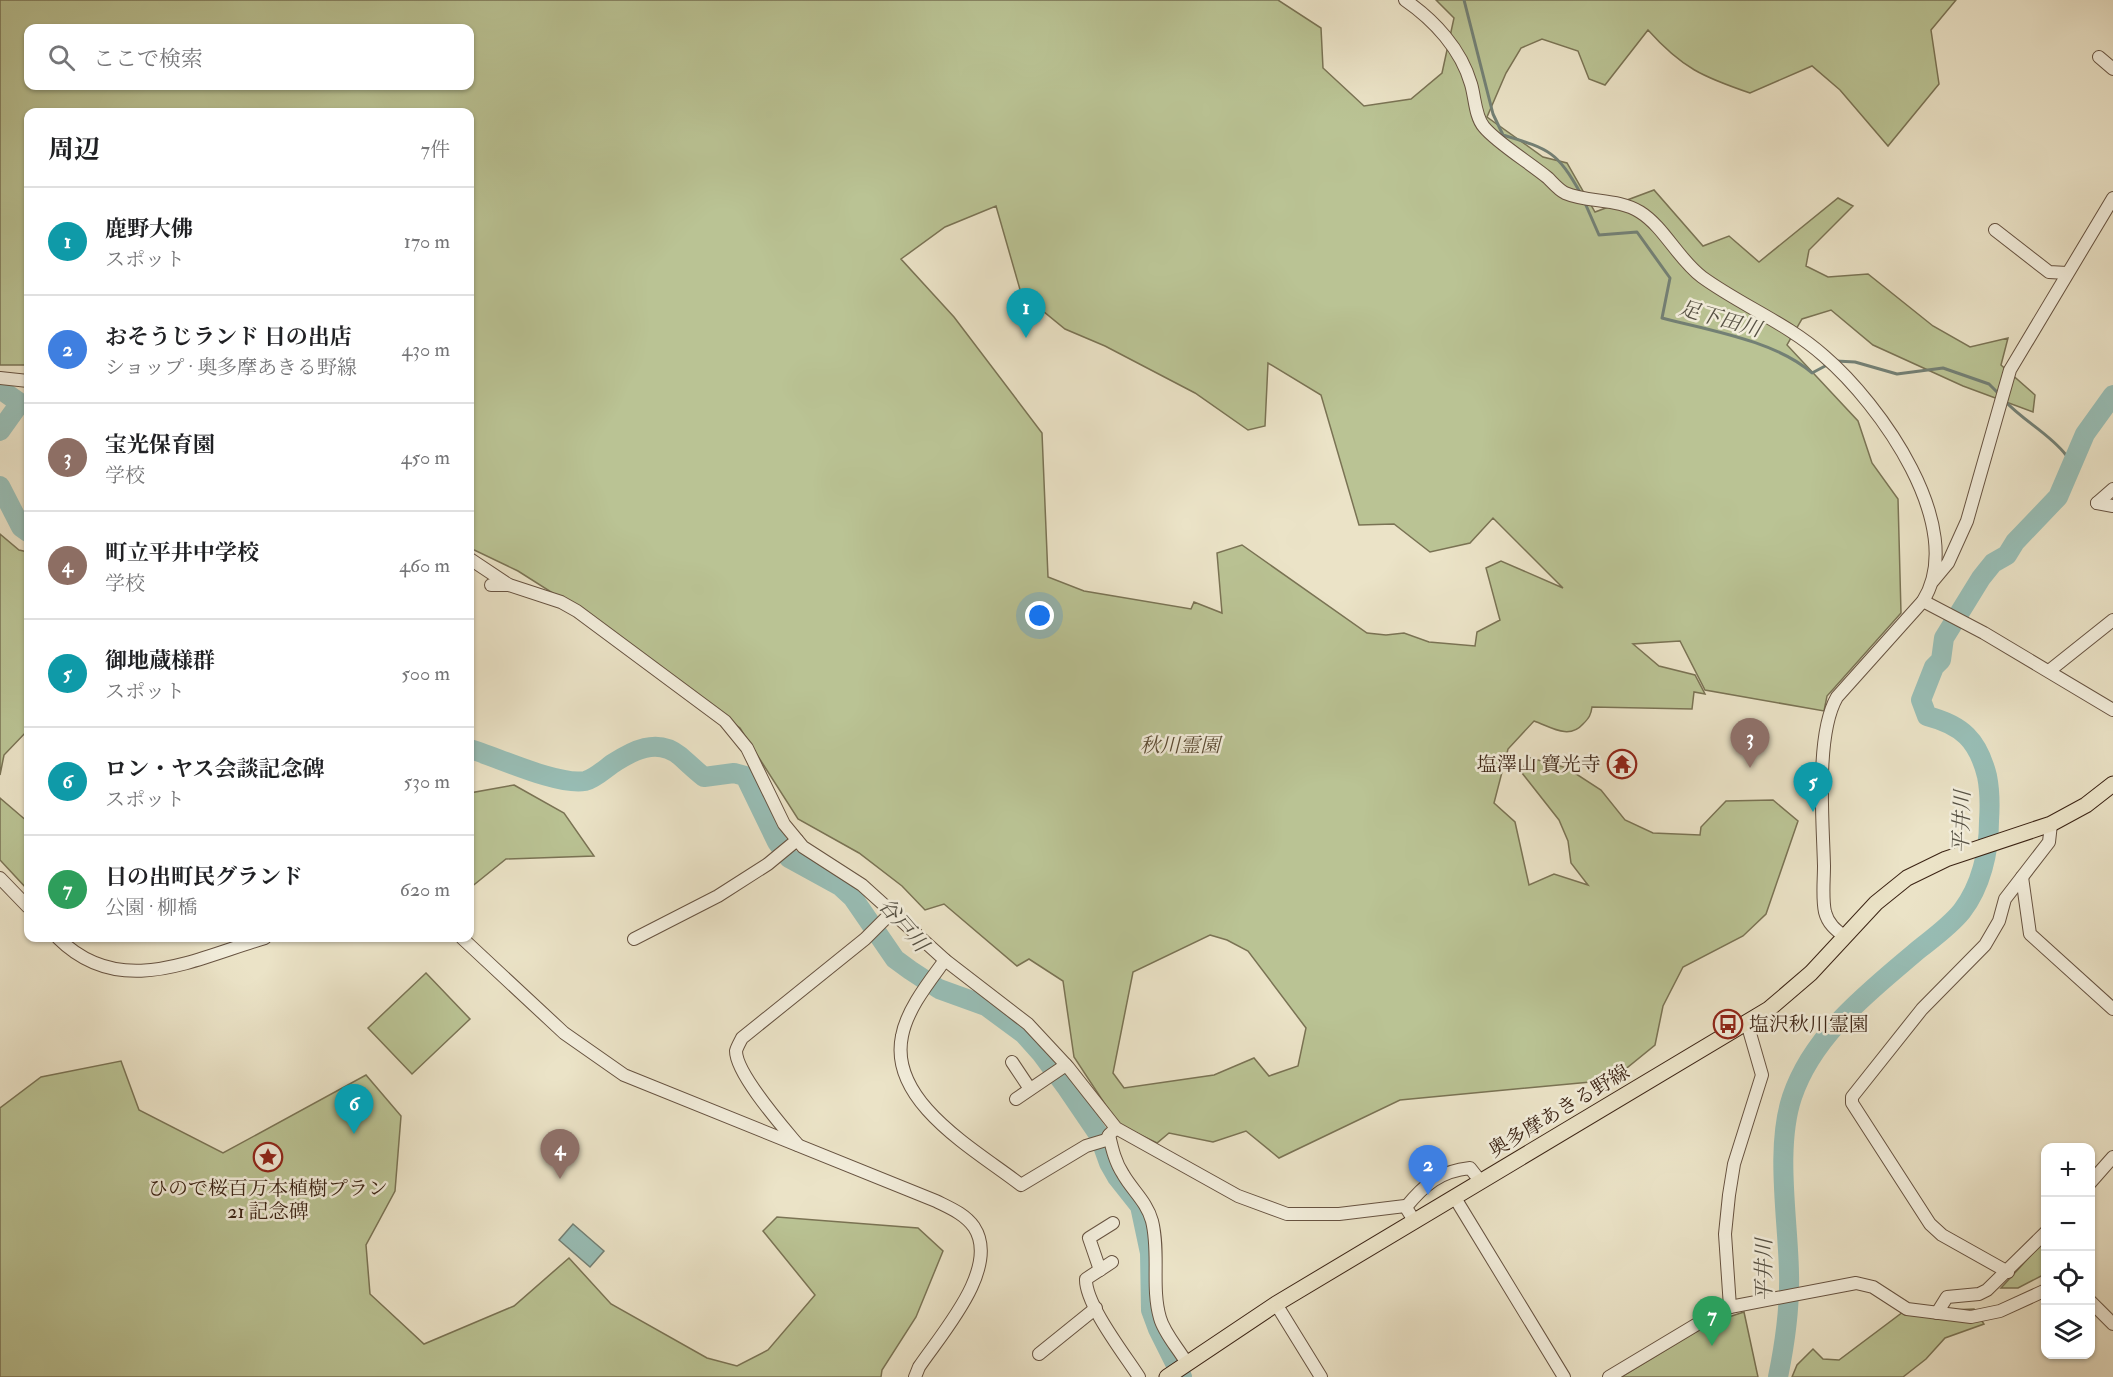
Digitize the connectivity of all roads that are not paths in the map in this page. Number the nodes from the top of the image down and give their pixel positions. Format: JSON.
{"nodes":[{"id":1,"x":1405,"y":0,"type":"edge"},
{"id":2,"x":2099,"y":57,"type":"dead end"},
{"id":3,"x":2113,"y":69,"type":"edge"},
{"id":4,"x":2113,"y":198,"type":"edge"},
{"id":5,"x":1995,"y":230,"type":"dead end"},
{"id":6,"x":2067,"y":273,"type":"junction"},
{"id":7,"x":0,"y":378,"type":"edge"},
{"id":8,"x":24,"y":381,"type":"edge"},
{"id":9,"x":2113,"y":489,"type":"edge"},
{"id":10,"x":2113,"y":506,"type":"edge"},
{"id":11,"x":474,"y":562,"type":"edge"},
{"id":12,"x":1932,"y":582,"type":"junction"},
{"id":13,"x":491,"y":585,"type":"dead end"},
{"id":14,"x":509,"y":585,"type":"junction"},
{"id":15,"x":1923,"y":601,"type":"junction"},
{"id":16,"x":2113,"y":620,"type":"edge"},
{"id":17,"x":2049,"y":671,"type":"junction"},
{"id":18,"x":2113,"y":710,"type":"edge"},
{"id":19,"x":2113,"y":784,"type":"edge"},
{"id":20,"x":2051,"y":824,"type":"junction"},
{"id":21,"x":797,"y":840,"type":"junction"},
{"id":22,"x":2022,"y":877,"type":"junction"},
{"id":23,"x":0,"y":878,"type":"edge"},
{"id":24,"x":24,"y":903,"type":"edge"},
{"id":25,"x":892,"y":912,"type":"junction"},
{"id":26,"x":1845,"y":937,"type":"junction"},
{"id":27,"x":634,"y":939,"type":"dead end"},
{"id":28,"x":63,"y":942,"type":"edge"},
{"id":29,"x":251,"y":942,"type":"edge"},
{"id":30,"x":466,"y":942,"type":"edge"},
{"id":31,"x":945,"y":960,"type":"junction"},
{"id":32,"x":2113,"y":1009,"type":"edge"},
{"id":33,"x":1747,"y":1023,"type":"junction"},
{"id":34,"x":1012,"y":1062,"type":"dead end"},
{"id":35,"x":1063,"y":1068,"type":"junction"},
{"id":36,"x":1030,"y":1089,"type":"junction"},
{"id":37,"x":1016,"y":1099,"type":"dead end"},
{"id":38,"x":1113,"y":1131,"type":"junction"},
{"id":39,"x":799,"y":1146,"type":"junction"},
{"id":40,"x":2113,"y":1157,"type":"edge"},
{"id":41,"x":2095,"y":1178,"type":"edge"},
{"id":42,"x":1481,"y":1182,"type":"junction"},
{"id":43,"x":1455,"y":1198,"type":"junction"},
{"id":44,"x":1406,"y":1207,"type":"junction"},
{"id":45,"x":1415,"y":1222,"type":"junction"},
{"id":46,"x":1113,"y":1223,"type":"dead end"},
{"id":47,"x":2041,"y":1237,"type":"edge"},
{"id":48,"x":1112,"y":1262,"type":"dead end"},
{"id":49,"x":1100,"y":1270,"type":"junction"},
{"id":50,"x":2008,"y":1272,"type":"junction"},
{"id":51,"x":2041,"y":1292,"type":"edge"},
{"id":52,"x":1276,"y":1304,"type":"junction"},
{"id":53,"x":2095,"y":1305,"type":"edge"},
{"id":54,"x":1736,"y":1306,"type":"junction"},
{"id":55,"x":1096,"y":1308,"type":"junction"},
{"id":56,"x":1938,"y":1313,"type":"junction"},
{"id":57,"x":2113,"y":1324,"type":"edge"},
{"id":58,"x":1039,"y":1354,"type":"dead end"},
{"id":59,"x":1186,"y":1362,"type":"junction"},
{"id":60,"x":915,"y":1377,"type":"edge"},
{"id":61,"x":1139,"y":1377,"type":"edge"},
{"id":62,"x":1167,"y":1377,"type":"edge"},
{"id":63,"x":1321,"y":1377,"type":"edge"},
{"id":64,"x":1564,"y":1377,"type":"edge"},
{"id":65,"x":1609,"y":1377,"type":"edge"}],
"edges":[{"from":1,"to":12,"type":"street"},
{"from":2,"to":3,"type":"street"},
{"from":4,"to":6,"type":"street"},
{"from":5,"to":6,"type":"street"},
{"from":6,"to":12,"type":"street"},
{"from":7,"to":8,"type":"street"},
{"from":9,"to":10,"type":"street"},
{"from":11,"to":14,"type":"street"},
{"from":12,"to":15,"type":"street"},
{"from":13,"to":14,"type":"street"},
{"from":14,"to":21,"type":"street"},
{"from":15,"to":17,"type":"street"},
{"from":15,"to":26,"type":"street"},
{"from":16,"to":17,"type":"street"},
{"from":17,"to":18,"type":"street"},
{"from":19,"to":20,"type":"main road"},
{"from":20,"to":22,"type":"street"},
{"from":20,"to":26,"type":"main road","name":"奥多摩あきる野線"},
{"from":21,"to":25,"type":"street"},
{"from":21,"to":27,"type":"street"},
{"from":22,"to":32,"type":"street"},
{"from":22,"to":50,"type":"street"},
{"from":23,"to":24,"type":"street"},
{"from":25,"to":31,"type":"street"},
{"from":25,"to":39,"type":"street"},
{"from":26,"to":33,"type":"main road","name":"奥多摩あきる野線"},
{"from":28,"to":29,"type":"street"},
{"from":30,"to":39,"type":"street"},
{"from":31,"to":35,"type":"street"},
{"from":31,"to":38,"type":"street"},
{"from":33,"to":42,"type":"main road","name":"奥多摩あきる野線"},
{"from":33,"to":54,"type":"street"},
{"from":34,"to":36,"type":"street"},
{"from":35,"to":36,"type":"street"},
{"from":35,"to":38,"type":"street"},
{"from":36,"to":37,"type":"street"},
{"from":38,"to":44,"type":"street"},
{"from":38,"to":59,"type":"street"},
{"from":39,"to":60,"type":"street"},
{"from":40,"to":41,"type":"street"},
{"from":42,"to":43,"type":"main road","name":"奥多摩あきる野線"},
{"from":42,"to":44,"type":"street"},
{"from":43,"to":45,"type":"main road","name":"奥多摩あきる野線"},
{"from":43,"to":64,"type":"street"},
{"from":44,"to":45,"type":"street"},
{"from":45,"to":52,"type":"main road","name":"奥多摩あきる野線"},
{"from":46,"to":49,"type":"street"},
{"from":47,"to":50,"type":"street"},
{"from":48,"to":49,"type":"street"},
{"from":49,"to":55,"type":"street"},
{"from":50,"to":56,"type":"street"},
{"from":51,"to":56,"type":"street"},
{"from":52,"to":59,"type":"main road","name":"奥多摩あきる野線"},
{"from":52,"to":63,"type":"street"},
{"from":53,"to":57,"type":"street"},
{"from":54,"to":56,"type":"street"},
{"from":54,"to":65,"type":"street"},
{"from":55,"to":58,"type":"street"},
{"from":55,"to":61,"type":"street"},
{"from":59,"to":62,"type":"main road","name":"奥多摩あきる野線"}]}
